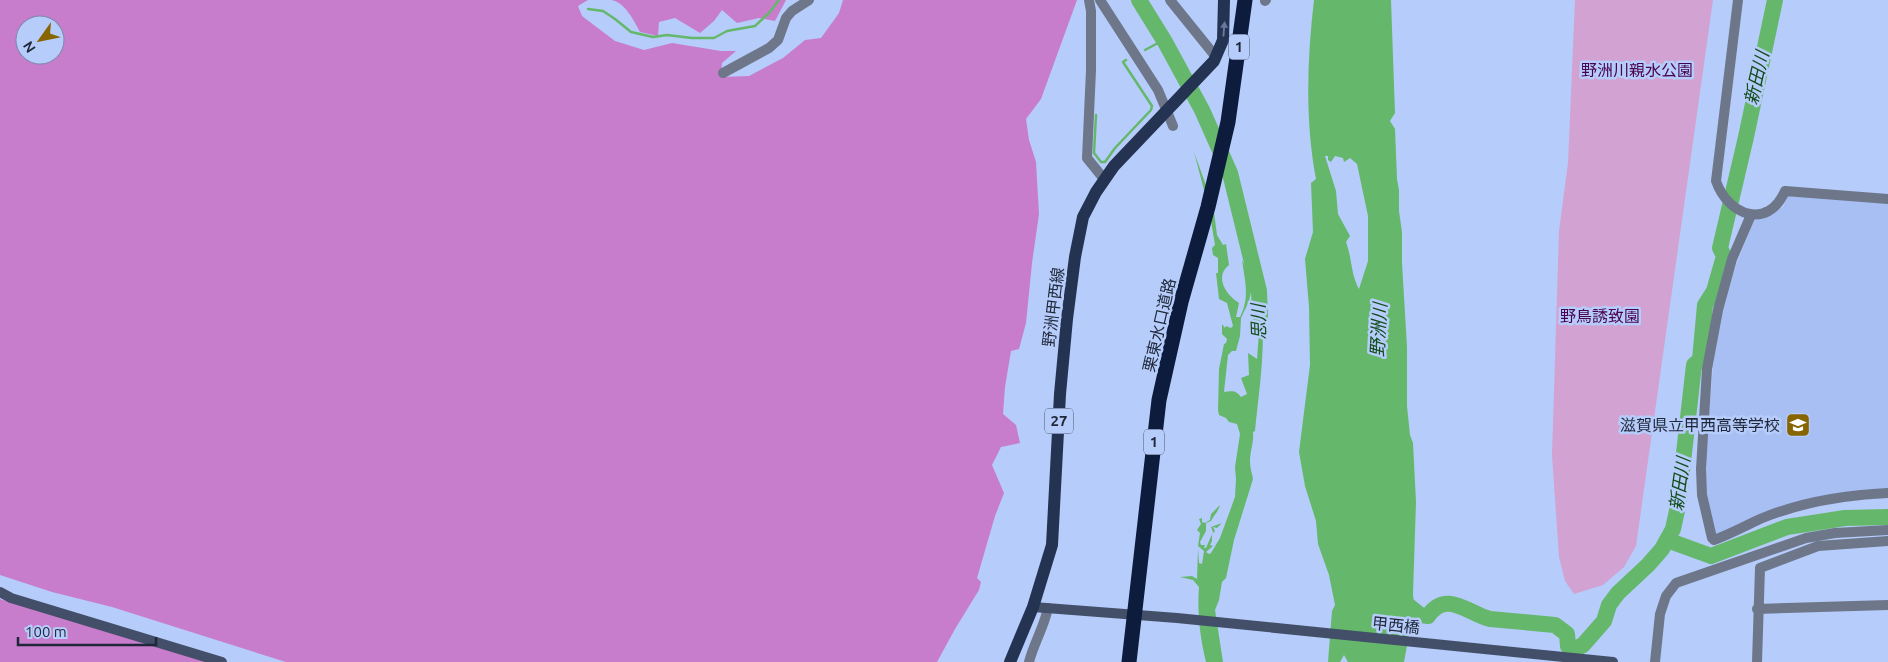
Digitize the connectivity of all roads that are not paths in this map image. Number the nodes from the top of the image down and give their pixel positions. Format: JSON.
{"nodes":[{"id":1,"x":810,"y":0,"type":"edge"},
{"id":2,"x":1089,"y":0,"type":"edge"},
{"id":3,"x":1100,"y":0,"type":"edge"},
{"id":4,"x":1170,"y":0,"type":"edge"},
{"id":5,"x":1224,"y":0,"type":"edge"},
{"id":6,"x":1245,"y":0,"type":"edge"},
{"id":7,"x":1738,"y":0,"type":"edge"},
{"id":8,"x":1215,"y":59,"type":"junction"},
{"id":9,"x":723,"y":73,"type":"dead end"},
{"id":10,"x":1168,"y":110,"type":"junction"},
{"id":11,"x":1173,"y":126,"type":"dead end"},
{"id":12,"x":1104,"y":179,"type":"junction"},
{"id":13,"x":1888,"y":199,"type":"edge"},
{"id":14,"x":1751,"y":216,"type":"junction"},
{"id":15,"x":1888,"y":493,"type":"edge"},
{"id":16,"x":1888,"y":530,"type":"edge"},
{"id":17,"x":1888,"y":541,"type":"edge"},
{"id":18,"x":0,"y":592,"type":"edge"},
{"id":19,"x":1888,"y":605,"type":"edge"},
{"id":20,"x":1033,"y":607,"type":"junction"},
{"id":21,"x":1048,"y":608,"type":"junction"},
{"id":22,"x":1757,"y":609,"type":"junction"},
{"id":23,"x":1135,"y":615,"type":"junction"},
{"id":24,"x":1017,"y":643,"type":"junction"},
{"id":25,"x":1031,"y":657,"type":"edge"},
{"id":26,"x":222,"y":662,"type":"edge"},
{"id":27,"x":1010,"y":662,"type":"edge"},
{"id":28,"x":1129,"y":662,"type":"edge"},
{"id":29,"x":1613,"y":662,"type":"edge"},
{"id":30,"x":1655,"y":662,"type":"edge"},
{"id":31,"x":1756,"y":662,"type":"edge"}],
"edges":[{"from":1,"to":9,"type":"street"},
{"from":2,"to":12,"type":"street"},
{"from":3,"to":10,"type":"street"},
{"from":4,"to":8,"type":"street"},
{"from":8,"to":5,"type":"main road","name":"野洲甲西線","number":"27","one_way":true},
{"from":6,"to":23,"type":"highway","name":"栗東水口道路","number":"1"},
{"from":7,"to":14,"type":"street"},
{"from":8,"to":10,"type":"main road","name":"野洲甲西線","number":"27"},
{"from":10,"to":11,"type":"street"},
{"from":10,"to":12,"type":"main road","name":"野洲甲西線","number":"27"},
{"from":12,"to":20,"type":"main road","name":"野洲甲西線","number":"27"},
{"from":13,"to":14,"type":"street"},
{"from":14,"to":15,"type":"street"},
{"from":16,"to":30,"type":"street"},
{"from":17,"to":22,"type":"street"},
{"from":18,"to":26,"type":"street"},
{"from":19,"to":22,"type":"street"},
{"from":20,"to":21,"type":"street","name":"甲西橋"},
{"from":20,"to":24,"type":"main road","name":"野洲甲西線","number":"27"},
{"from":21,"to":23,"type":"street","name":"甲西橋"},
{"from":21,"to":25,"type":"street"},
{"from":22,"to":31,"type":"street"},
{"from":23,"to":28,"type":"highway","name":"栗東水口道路","number":"1"},
{"from":23,"to":29,"type":"street","name":"甲西橋"},
{"from":24,"to":25,"type":"street"},
{"from":24,"to":27,"type":"main road","name":"野洲甲西線","number":"27"}]}
